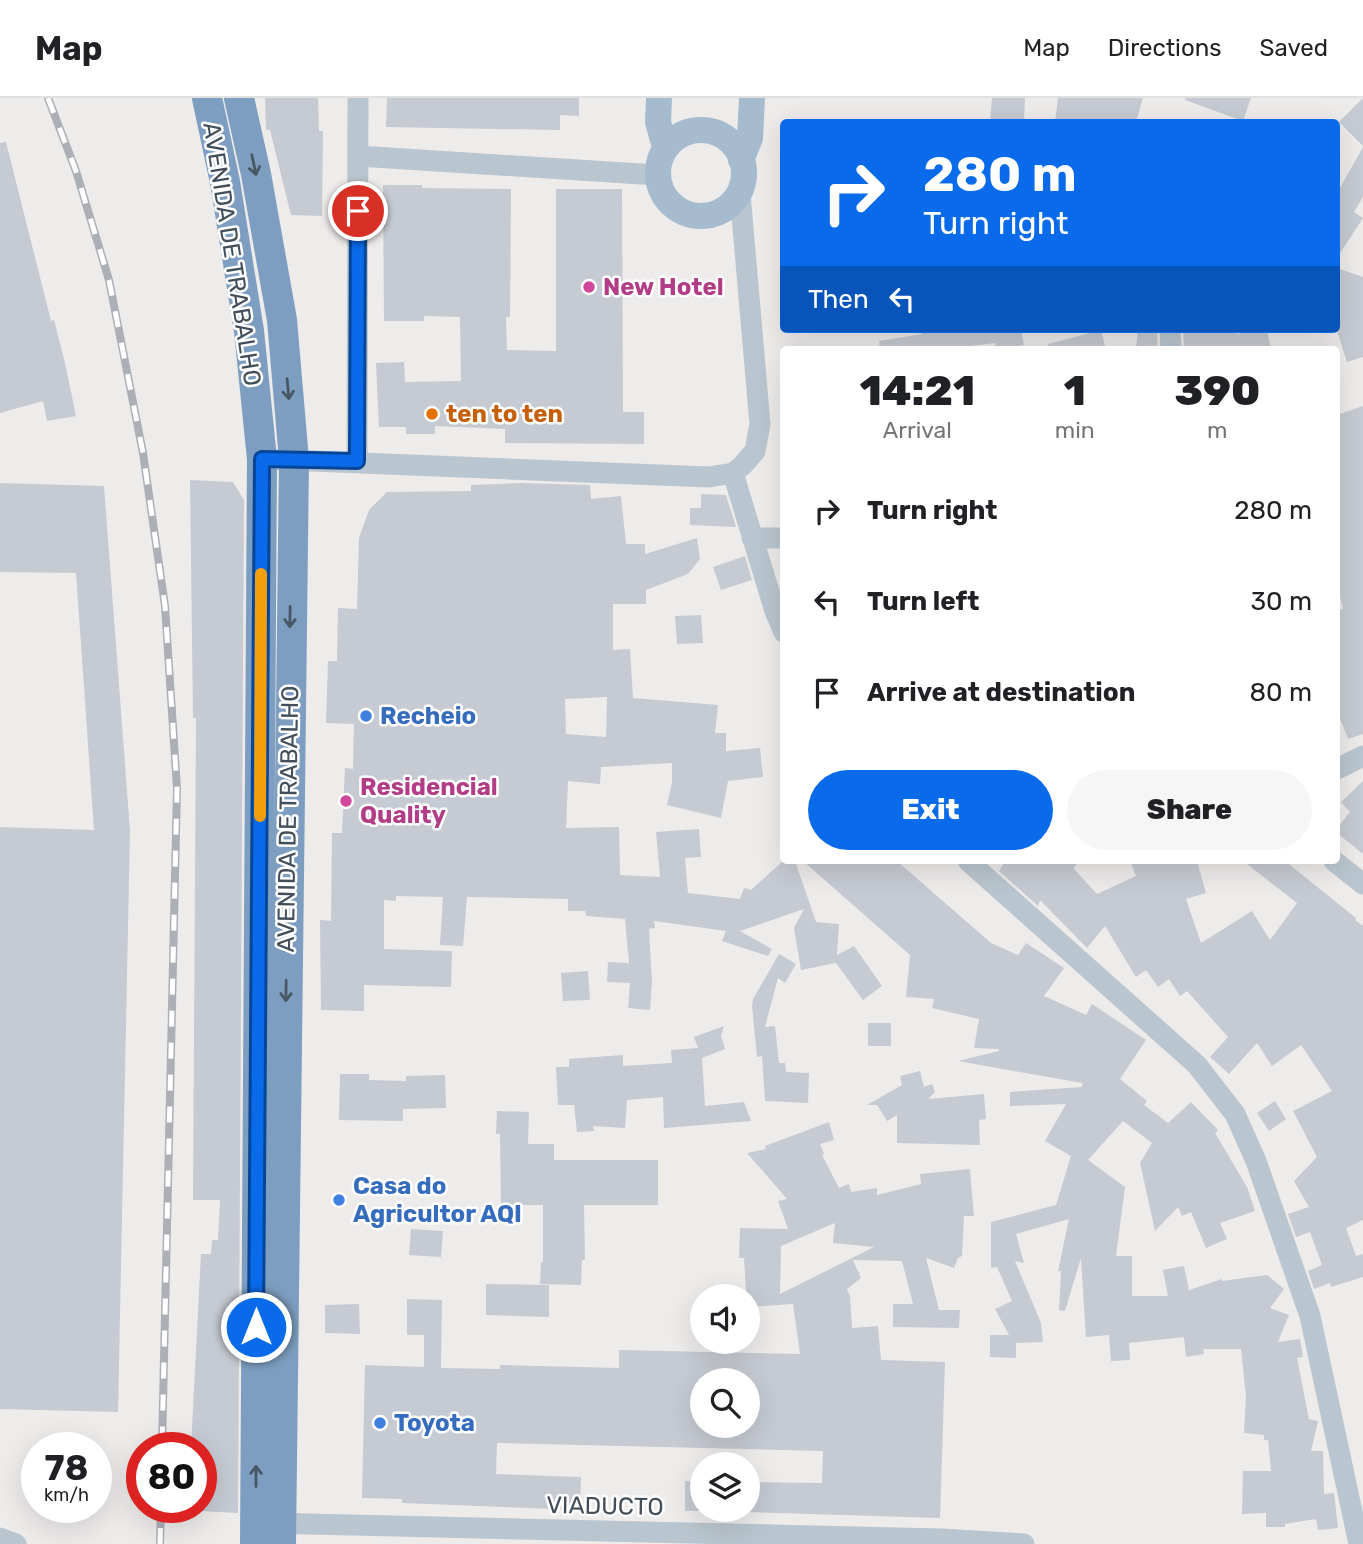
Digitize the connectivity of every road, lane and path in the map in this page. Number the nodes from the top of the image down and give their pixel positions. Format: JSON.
{"nodes":[{"id":1,"x":207,"y":98,"type":"edge"},
{"id":2,"x":239,"y":98,"type":"edge"},
{"id":3,"x":358,"y":98,"type":"edge"},
{"id":4,"x":659,"y":98,"type":"edge"},
{"id":5,"x":752,"y":98,"type":"edge"},
{"id":6,"x":665,"y":147,"type":"junction"},
{"id":7,"x":358,"y":156,"type":"junction"},
{"id":8,"x":741,"y":160,"type":"junction"},
{"id":9,"x":657,"y":175,"type":"junction"},
{"id":10,"x":740,"y":193,"type":"junction"},
{"id":11,"x":262,"y":459,"type":"junction"},
{"id":12,"x":294,"y":460,"type":"junction"},
{"id":13,"x":357,"y":461,"type":"junction"},
{"id":14,"x":733,"y":473,"type":"junction"},
{"id":15,"x":752,"y":538,"type":"junction"},
{"id":16,"x":780,"y":538,"type":"edge"},
{"id":17,"x":780,"y":620,"type":"edge"},
{"id":18,"x":1363,"y":756,"type":"edge"},
{"id":19,"x":1340,"y":768,"type":"edge"},
{"id":20,"x":971,"y":864,"type":"edge"},
{"id":21,"x":1338,"y":864,"type":"edge"},
{"id":22,"x":1363,"y":884,"type":"edge"},
{"id":23,"x":558,"y":1531,"type":"junction"},
{"id":24,"x":268,"y":1533,"type":"edge"},
{"id":25,"x":0,"y":1538,"type":"edge"},
{"id":26,"x":947,"y":1541,"type":"edge"},
{"id":27,"x":16,"y":1544,"type":"edge"},
{"id":28,"x":586,"y":1544,"type":"edge"},
{"id":29,"x":1024,"y":1544,"type":"edge"},
{"id":30,"x":1359,"y":1544,"type":"edge"}],
"edges":[{"from":1,"to":11,"type":"highway","name":"AVENIDA DE TRABALHO"},
{"from":2,"to":12,"type":"highway","name":"AVENIDA DE TRABALHO","one_way":true},
{"from":3,"to":7,"type":"street"},
{"from":4,"to":6,"type":"main road"},
{"from":5,"to":8,"type":"main road"},
{"from":6,"to":8,"type":"main road"},
{"from":6,"to":9,"type":"main road"},
{"from":7,"to":9,"type":"street"},
{"from":7,"to":13,"type":"street"},
{"from":8,"to":10,"type":"main road"},
{"from":9,"to":10,"type":"main road"},
{"from":10,"to":14,"type":"street"},
{"from":11,"to":12,"type":"street"},
{"from":24,"to":11,"type":"highway","name":"AVENIDA DE TRABALHO","one_way":true},
{"from":12,"to":13,"type":"street"},
{"from":12,"to":24,"type":"highway","name":"AVENIDA DE TRABALHO","one_way":true},
{"from":13,"to":14,"type":"street"},
{"from":14,"to":15,"type":"street"},
{"from":15,"to":16,"type":"street"},
{"from":15,"to":17,"type":"street"},
{"from":18,"to":19,"type":"street"},
{"from":20,"to":30,"type":"street"},
{"from":21,"to":22,"type":"street"},
{"from":23,"to":24,"type":"street","name":"VIADUCTO"},
{"from":23,"to":26,"type":"street","name":"VIADUCTO"},
{"from":23,"to":28,"type":"street"},
{"from":25,"to":27,"type":"street"},
{"from":26,"to":29,"type":"street","name":"VIADUCTO"}]}
